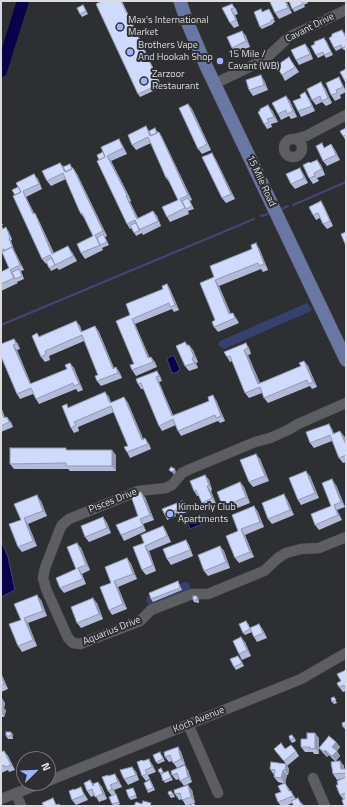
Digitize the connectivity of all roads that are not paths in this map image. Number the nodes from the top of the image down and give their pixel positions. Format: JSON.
{"nodes":[{"id":1,"x":180,"y":1,"type":"edge"},
{"id":2,"x":346,"y":10,"type":"edge"},
{"id":3,"x":214,"y":84,"type":"junction"},
{"id":4,"x":346,"y":115,"type":"edge"},
{"id":5,"x":306,"y":136,"type":"junction"},
{"id":6,"x":295,"y":139,"type":"junction"},
{"id":7,"x":302,"y":147,"type":"junction"},
{"id":8,"x":346,"y":360,"type":"edge"},
{"id":9,"x":346,"y":403,"type":"edge"},
{"id":10,"x":346,"y":537,"type":"edge"},
{"id":11,"x":73,"y":643,"type":"joint"},
{"id":12,"x":346,"y":653,"type":"edge"},
{"id":13,"x":188,"y":724,"type":"junction"},
{"id":14,"x":56,"y":778,"type":"edge"},
{"id":15,"x":313,"y":778,"type":"dead end"},
{"id":16,"x":21,"y":791,"type":"edge"},
{"id":17,"x":16,"y":793,"type":"junction"},
{"id":18,"x":218,"y":793,"type":"dead end"},
{"id":19,"x":1,"y":799,"type":"edge"},
{"id":20,"x":21,"y":806,"type":"edge"},
{"id":21,"x":325,"y":806,"type":"edge"}],
"edges":[{"from":1,"to":3,"type":"main road","name":"15 Mile Road"},
{"from":2,"to":3,"type":"street","name":"Cavant Drive"},
{"from":3,"to":8,"type":"main road","name":"15 Mile Road"},
{"from":4,"to":5,"type":"street"},
{"from":5,"to":6,"type":"street"},
{"from":5,"to":7,"type":"street"},
{"from":6,"to":7,"type":"street"},
{"from":6,"to":7,"type":"street"},
{"from":9,"to":11,"type":"street","name":"Pisces Drive"},
{"from":10,"to":11,"type":"street","name":"Aquarius Drive"},
{"from":12,"to":13,"type":"street","name":"Koch Avenue"},
{"from":13,"to":14,"type":"street","name":"Koch Avenue"},
{"from":13,"to":18,"type":"street"},
{"from":15,"to":21,"type":"street"},
{"from":16,"to":17,"type":"street"},
{"from":17,"to":19,"type":"street"},
{"from":17,"to":20,"type":"street"}]}
